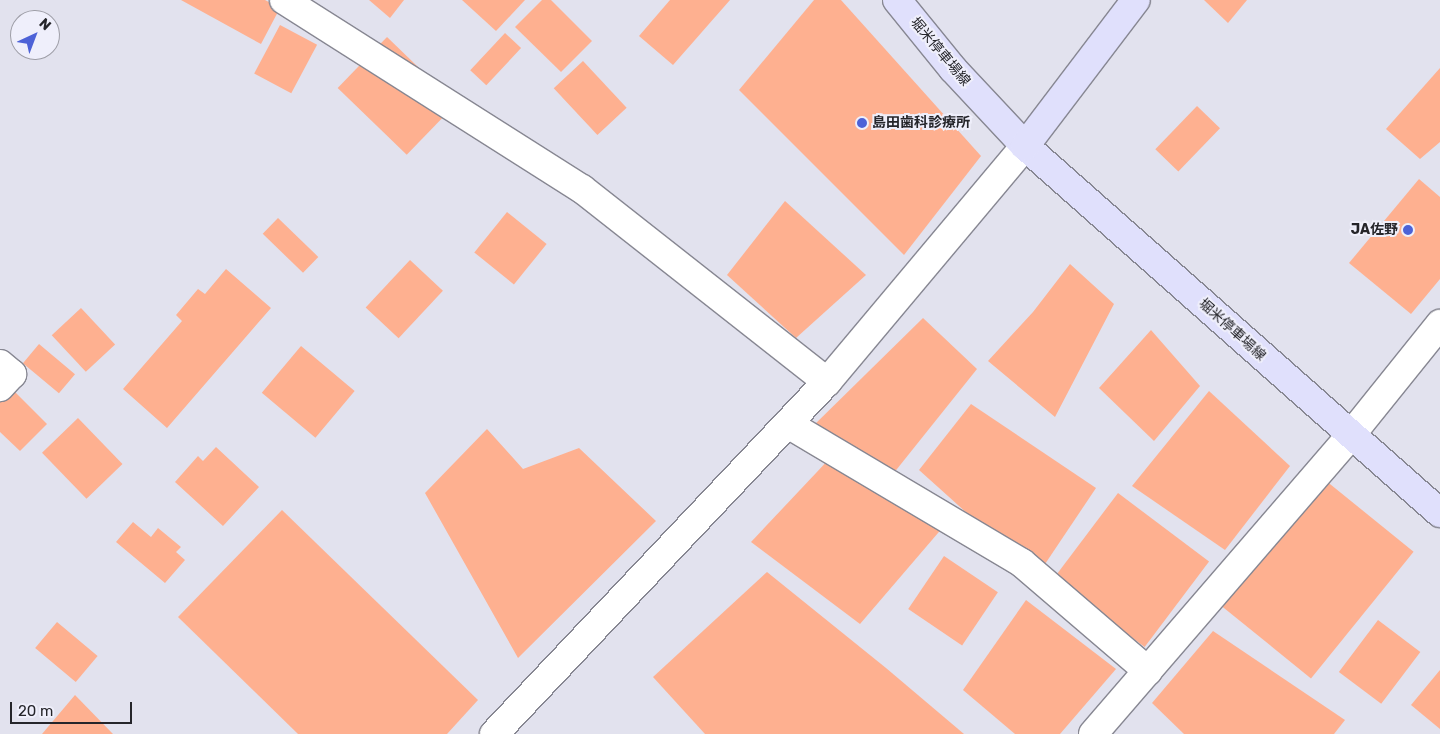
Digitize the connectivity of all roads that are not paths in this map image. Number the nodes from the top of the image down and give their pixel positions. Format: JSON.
{"nodes":[{"id":1,"x":284,"y":0,"type":"edge"},
{"id":2,"x":897,"y":0,"type":"edge"},
{"id":3,"x":1136,"y":0,"type":"edge"},
{"id":4,"x":1025,"y":146,"type":"junction"},
{"id":5,"x":1440,"y":324,"type":"edge"},
{"id":6,"x":0,"y":364,"type":"edge"},
{"id":7,"x":827,"y":382,"type":"junction"},
{"id":8,"x":0,"y":387,"type":"edge"},
{"id":9,"x":788,"y":424,"type":"junction"},
{"id":10,"x":1350,"y":436,"type":"junction"},
{"id":11,"x":1440,"y":513,"type":"edge"},
{"id":12,"x":1148,"y":671,"type":"junction"},
{"id":13,"x":494,"y":734,"type":"edge"},
{"id":14,"x":1093,"y":734,"type":"edge"}],
"edges":[{"from":1,"to":7,"type":"street"},
{"from":2,"to":4,"type":"main road","name":"堀米停車場線"},
{"from":3,"to":4,"type":"main road"},
{"from":4,"to":7,"type":"street"},
{"from":4,"to":10,"type":"main road","name":"堀米停車場線"},
{"from":5,"to":10,"type":"street"},
{"from":6,"to":8,"type":"street"},
{"from":7,"to":9,"type":"street"},
{"from":9,"to":12,"type":"street"},
{"from":9,"to":13,"type":"street"},
{"from":10,"to":11,"type":"main road","name":"堀米停車場線"},
{"from":10,"to":12,"type":"street"},
{"from":12,"to":14,"type":"street"}]}
